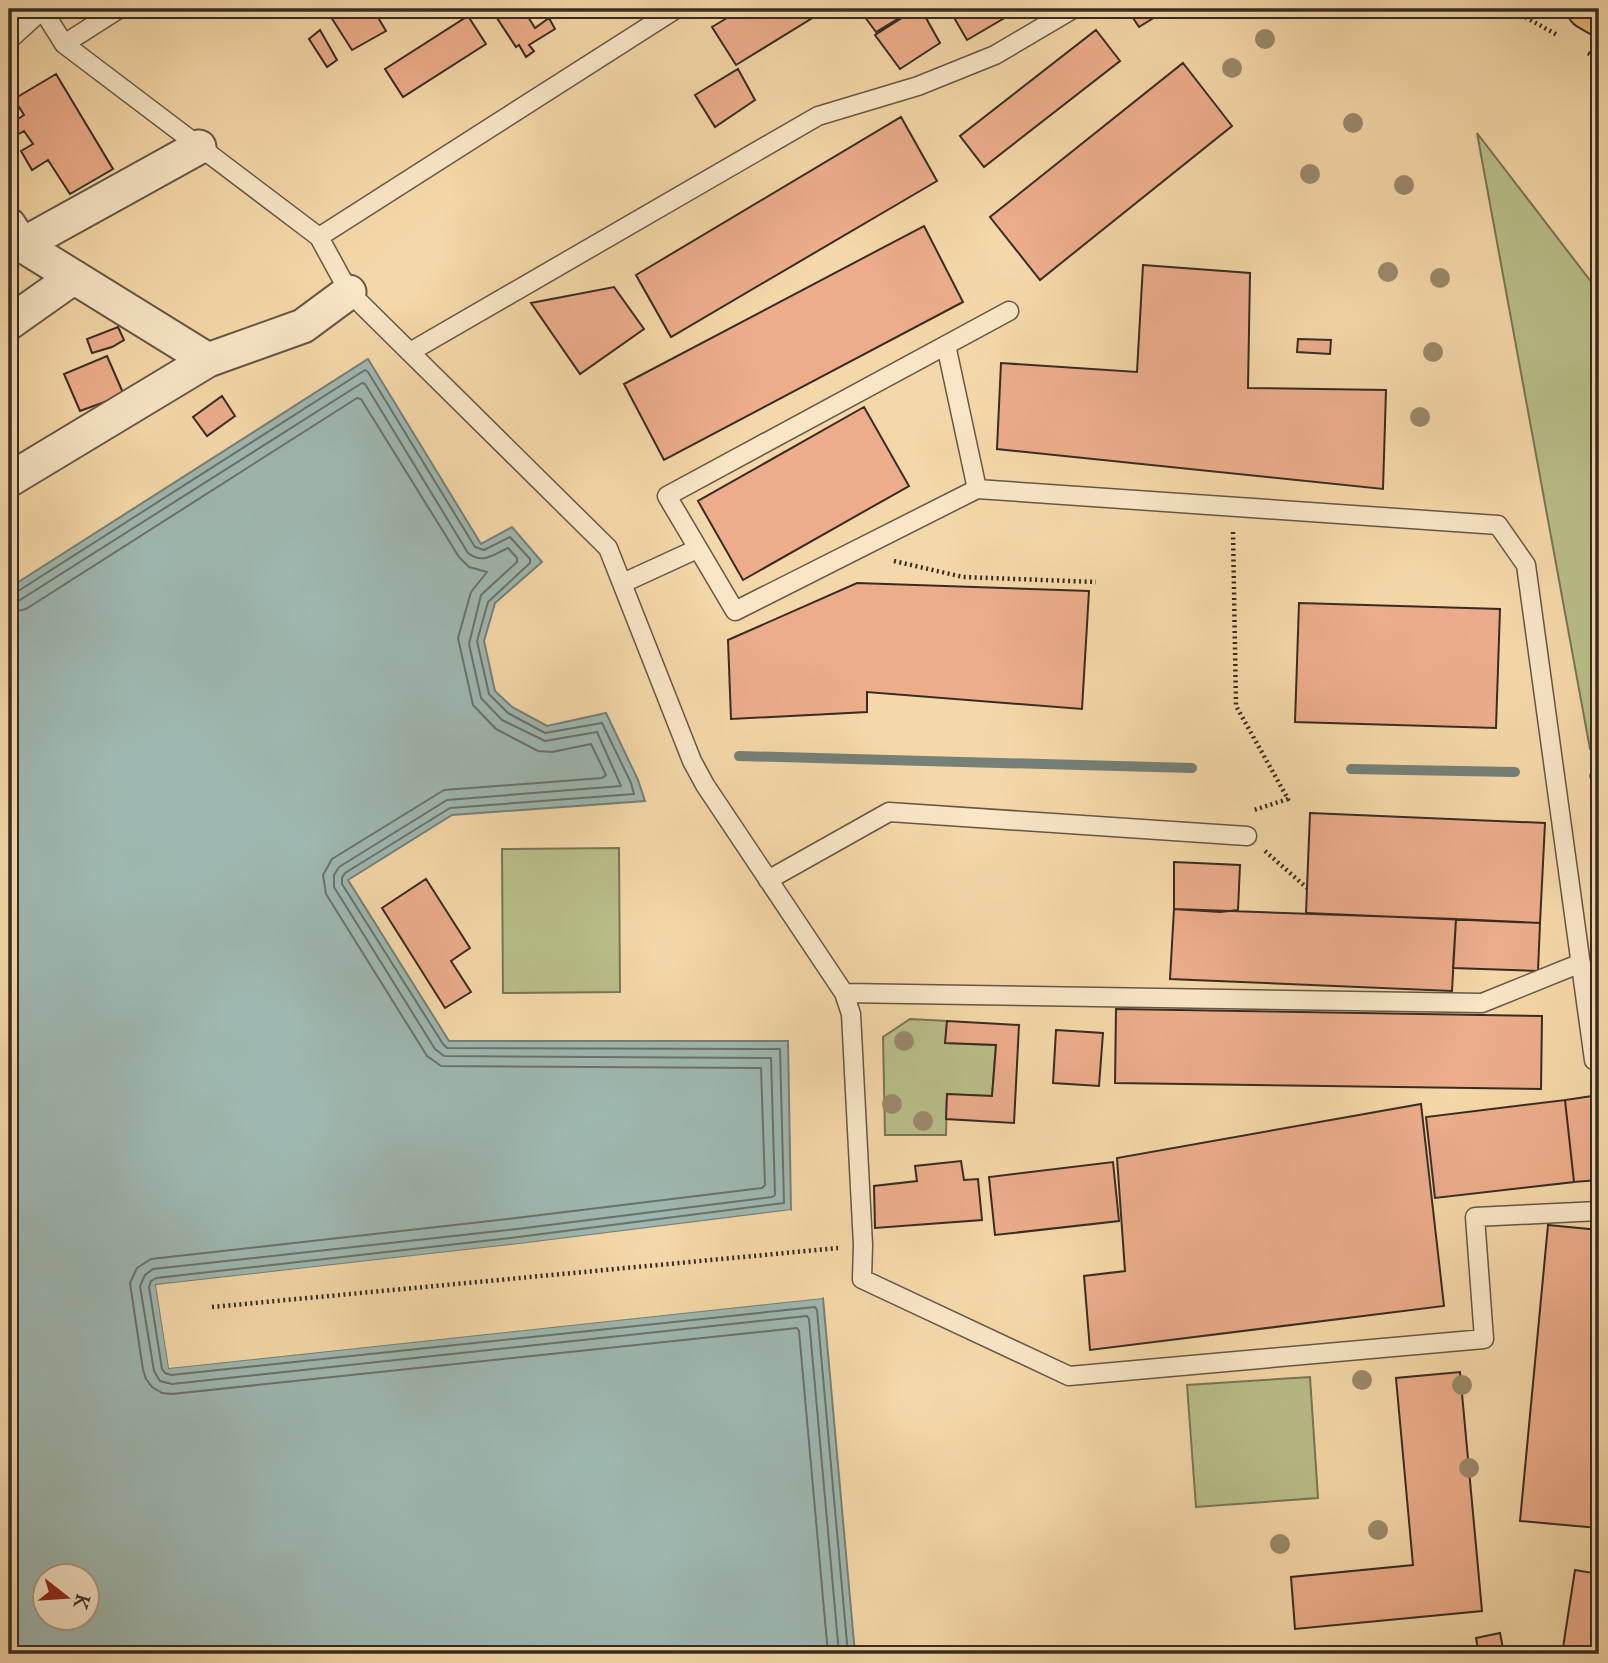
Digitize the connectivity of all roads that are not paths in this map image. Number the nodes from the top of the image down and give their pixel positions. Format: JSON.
{"nodes":[{"id":1,"x":42,"y":9,"type":"edge"},
{"id":2,"x":120,"y":9,"type":"edge"},
{"id":3,"x":676,"y":9,"type":"edge"},
{"id":4,"x":1073,"y":9,"type":"edge"},
{"id":5,"x":1587,"y":9,"type":"edge"},
{"id":6,"x":1599,"y":16,"type":"edge"},
{"id":7,"x":9,"y":40,"type":"edge"},
{"id":8,"x":64,"y":44,"type":"junction"},
{"id":9,"x":199,"y":147,"type":"junction"},
{"id":10,"x":16,"y":235,"type":"edge"},
{"id":11,"x":319,"y":237,"type":"junction"},
{"id":12,"x":74,"y":276,"type":"junction"},
{"id":13,"x":349,"y":292,"type":"junction"},
{"id":14,"x":1009,"y":311,"type":"dead end"},
{"id":15,"x":9,"y":323,"type":"edge"},
{"id":16,"x":946,"y":345,"type":"junction"},
{"id":17,"x":410,"y":352,"type":"junction"},
{"id":18,"x":208,"y":360,"type":"junction"},
{"id":19,"x":9,"y":480,"type":"edge"},
{"id":20,"x":977,"y":488,"type":"junction"},
{"id":21,"x":697,"y":549,"type":"junction"},
{"id":22,"x":623,"y":583,"type":"junction"},
{"id":23,"x":1247,"y":836,"type":"road end"},
{"id":24,"x":768,"y":880,"type":"junction"},
{"id":25,"x":1581,"y":963,"type":"junction"},
{"id":26,"x":844,"y":993,"type":"junction"},
{"id":27,"x":1599,"y":1061,"type":"edge"},
{"id":28,"x":1599,"y":1211,"type":"edge"}],
"edges":[{"from":1,"to":7,"type":"lane"},
{"from":1,"to":8,"type":"lane"},
{"from":2,"to":8,"type":"lane"},
{"from":3,"to":11,"type":"lane"},
{"from":4,"to":17,"type":"lane"},
{"from":5,"to":6,"type":"main road"},
{"from":8,"to":9,"type":"lane"},
{"from":9,"to":10,"type":"street"},
{"from":9,"to":11,"type":"lane"},
{"from":10,"to":12,"type":"street"},
{"from":11,"to":13,"type":"lane"},
{"from":12,"to":15,"type":"street"},
{"from":12,"to":18,"type":"street"},
{"from":13,"to":17,"type":"lane"},
{"from":13,"to":18,"type":"street"},
{"from":14,"to":16,"type":"lane"},
{"from":16,"to":20,"type":"lane"},
{"from":16,"to":21,"type":"lane"},
{"from":17,"to":22,"type":"lane"},
{"from":18,"to":19,"type":"street"},
{"from":20,"to":21,"type":"lane"},
{"from":20,"to":25,"type":"lane"},
{"from":21,"to":22,"type":"lane"},
{"from":22,"to":24,"type":"lane"},
{"from":23,"to":24,"type":"lane"},
{"from":24,"to":26,"type":"lane"},
{"from":25,"to":26,"type":"lane"},
{"from":25,"to":27,"type":"lane"},
{"from":26,"to":28,"type":"lane"}]}
